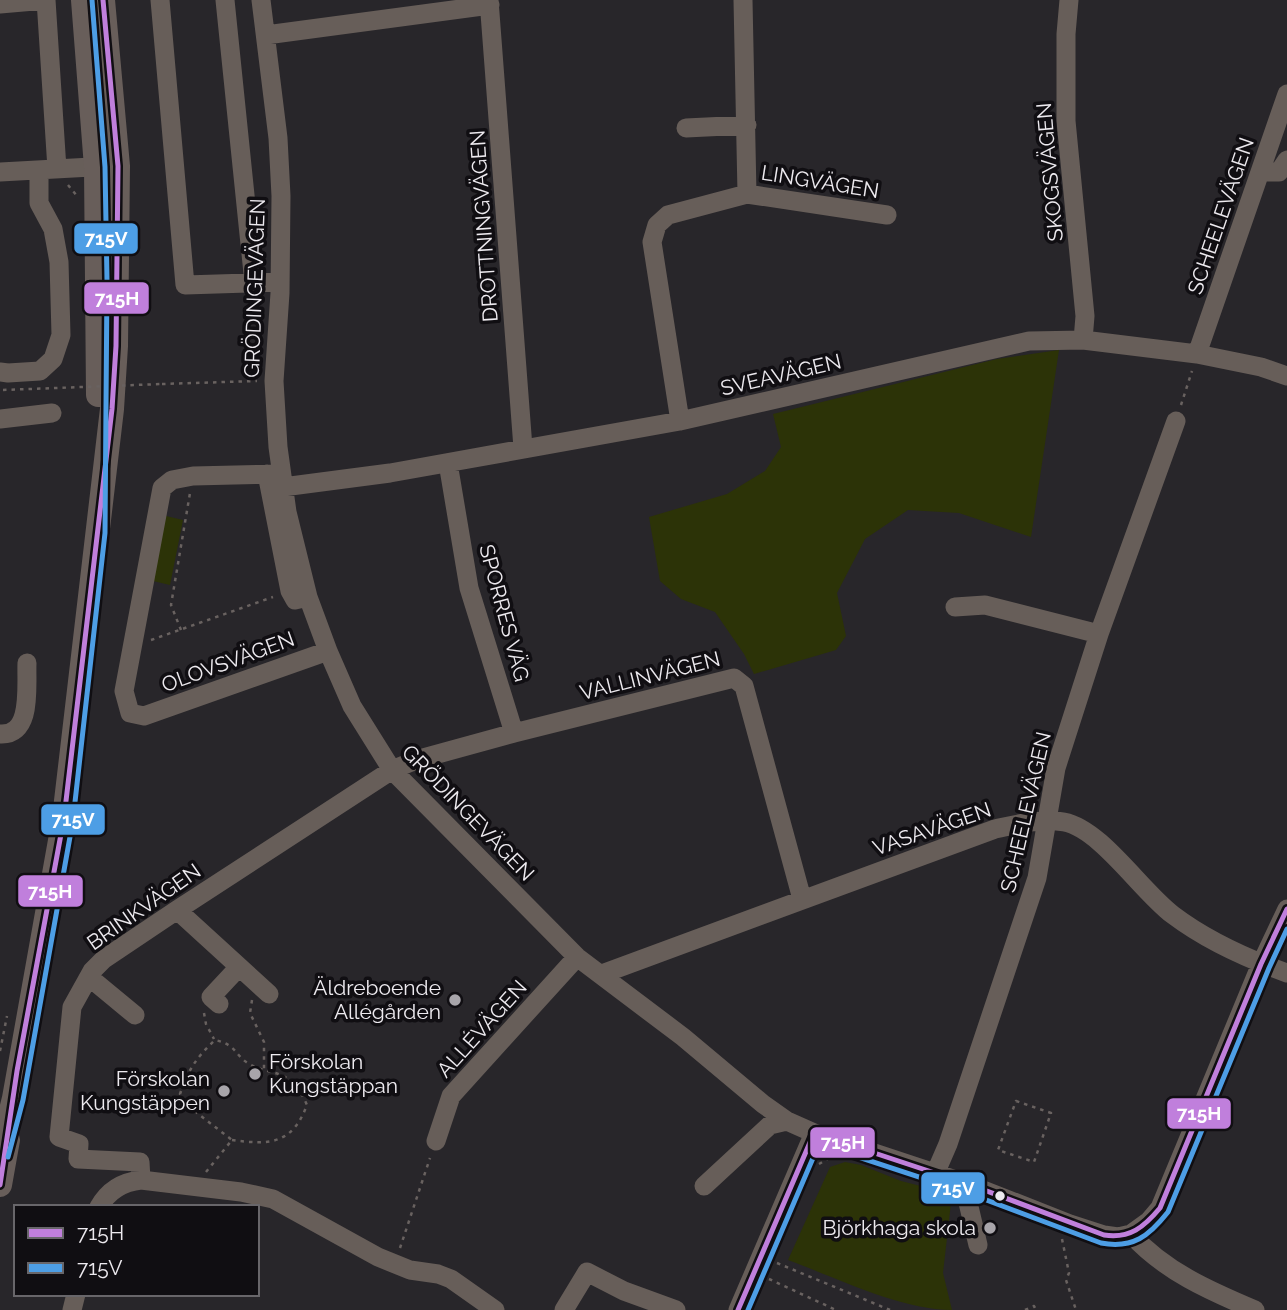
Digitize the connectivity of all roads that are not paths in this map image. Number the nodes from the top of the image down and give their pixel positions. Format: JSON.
{"nodes":[{"id":1,"x":83,"y":0,"type":"edge"},
{"id":2,"x":103,"y":0,"type":"edge"},
{"id":3,"x":160,"y":0,"type":"edge"},
{"id":4,"x":225,"y":0,"type":"edge"},
{"id":5,"x":261,"y":0,"type":"edge"},
{"id":6,"x":743,"y":0,"type":"edge"},
{"id":7,"x":1069,"y":0,"type":"edge"},
{"id":8,"x":489,"y":3,"type":"edge"},
{"id":9,"x":0,"y":4,"type":"edge"},
{"id":10,"x":266,"y":35,"type":"junction"},
{"id":11,"x":1287,"y":93,"type":"edge"},
{"id":12,"x":747,"y":125,"type":"junction"},
{"id":13,"x":686,"y":128,"type":"dead end"},
{"id":14,"x":1287,"y":160,"type":"edge"},
{"id":15,"x":107,"y":167,"type":"junction"},
{"id":16,"x":53,"y":169,"type":"junction"},
{"id":17,"x":0,"y":172,"type":"edge"},
{"id":18,"x":1260,"y":172,"type":"junction"},
{"id":19,"x":747,"y":194,"type":"junction"},
{"id":20,"x":887,"y":215,"type":"dead end"},
{"id":21,"x":280,"y":282,"type":"junction"},
{"id":22,"x":254,"y":283,"type":"junction"},
{"id":23,"x":1083,"y":340,"type":"junction"},
{"id":24,"x":1197,"y":354,"type":"junction"},
{"id":25,"x":1287,"y":376,"type":"edge"},
{"id":26,"x":2,"y":381,"type":"edge"},
{"id":27,"x":52,"y":413,"type":"dead end"},
{"id":28,"x":0,"y":419,"type":"edge"},
{"id":29,"x":680,"y":421,"type":"junction"},
{"id":30,"x":1176,"y":421,"type":"road end"},
{"id":31,"x":523,"y":448,"type":"junction"},
{"id":32,"x":448,"y":463,"type":"junction"},
{"id":33,"x":277,"y":479,"type":"junction"},
{"id":34,"x":309,"y":597,"type":"junction"},
{"id":35,"x":955,"y":607,"type":"dead end"},
{"id":36,"x":1100,"y":634,"type":"junction"},
{"id":37,"x":328,"y":651,"type":"junction"},
{"id":38,"x":27,"y":663,"type":"dead end"},
{"id":39,"x":144,"y":716,"type":"joint"},
{"id":40,"x":514,"y":733,"type":"junction"},
{"id":41,"x":0,"y":734,"type":"edge"},
{"id":42,"x":392,"y":770,"type":"junction"},
{"id":43,"x":1046,"y":821,"type":"junction"},
{"id":44,"x":802,"y":899,"type":"junction"},
{"id":45,"x":1287,"y":909,"type":"edge"},
{"id":46,"x":177,"y":910,"type":"junction"},
{"id":47,"x":578,"y":957,"type":"junction"},
{"id":48,"x":1261,"y":964,"type":"junction"},
{"id":49,"x":239,"y":967,"type":"junction"},
{"id":50,"x":1287,"y":972,"type":"edge"},
{"id":51,"x":601,"y":974,"type":"junction"},
{"id":52,"x":89,"y":977,"type":"junction"},
{"id":53,"x":265,"y":990,"type":"road end"},
{"id":54,"x":219,"y":1004,"type":"dead end"},
{"id":55,"x":135,"y":1015,"type":"dead end"},
{"id":56,"x":14,"y":1098,"type":"junction"},
{"id":57,"x":787,"y":1121,"type":"junction"},
{"id":58,"x":814,"y":1133,"type":"junction"},
{"id":59,"x":436,"y":1141,"type":"road end"},
{"id":60,"x":0,"y":1155,"type":"edge"},
{"id":61,"x":935,"y":1174,"type":"junction"},
{"id":62,"x":141,"y":1180,"type":"junction"},
{"id":63,"x":968,"y":1184,"type":"junction"},
{"id":64,"x":0,"y":1185,"type":"edge"},
{"id":65,"x":704,"y":1186,"type":"dead end"},
{"id":66,"x":100,"y":1205,"type":"edge"},
{"id":67,"x":1131,"y":1234,"type":"junction"},
{"id":68,"x":978,"y":1245,"type":"dead end"},
{"id":69,"x":1230,"y":1304,"type":"edge"},
{"id":70,"x":495,"y":1310,"type":"edge"},
{"id":71,"x":564,"y":1310,"type":"edge"},
{"id":72,"x":676,"y":1310,"type":"edge"},
{"id":73,"x":738,"y":1310,"type":"edge"},
{"id":74,"x":1255,"y":1310,"type":"edge"}],
"edges":[{"from":1,"to":15,"type":"main road"},
{"from":2,"to":15,"type":"main road"},
{"from":3,"to":22,"type":"street"},
{"from":4,"to":22,"type":"street"},
{"from":5,"to":10,"type":"street","name":"GRÖDINGEVÄGEN"},
{"from":6,"to":12,"type":"street"},
{"from":7,"to":23,"type":"street","name":"SKOGSVÄGEN"},
{"from":8,"to":10,"type":"street"},
{"from":8,"to":31,"type":"street","name":"DROTTNINGVÄGEN"},
{"from":9,"to":16,"type":"street"},
{"from":10,"to":21,"type":"street","name":"GRÖDINGEVÄGEN"},
{"from":11,"to":18,"type":"street","name":"SCHEELEVÄGEN"},
{"from":12,"to":13,"type":"street"},
{"from":12,"to":19,"type":"street"},
{"from":14,"to":18,"type":"street"},
{"from":15,"to":16,"type":"street"},
{"from":15,"to":56,"type":"main road"},
{"from":16,"to":17,"type":"street"},
{"from":16,"to":26,"type":"street"},
{"from":18,"to":24,"type":"street","name":"SCHEELEVÄGEN"},
{"from":19,"to":20,"type":"street","name":"LINGVÄGEN"},
{"from":19,"to":29,"type":"street"},
{"from":21,"to":22,"type":"street"},
{"from":21,"to":33,"type":"street","name":"GRÖDINGEVÄGEN"},
{"from":23,"to":24,"type":"street","name":"SVEAVÄGEN"},
{"from":23,"to":29,"type":"street","name":"SVEAVÄGEN"},
{"from":24,"to":25,"type":"street","name":"SVEAVÄGEN"},
{"from":27,"to":28,"type":"street"},
{"from":29,"to":31,"type":"street","name":"SVEAVÄGEN"},
{"from":30,"to":36,"type":"street","name":"SCHEELEVÄGEN"},
{"from":31,"to":32,"type":"street","name":"SVEAVÄGEN"},
{"from":32,"to":33,"type":"street","name":"SVEAVÄGEN"},
{"from":32,"to":40,"type":"street","name":"SPORRES VÄG"},
{"from":33,"to":34,"type":"street","name":"GRÖDINGEVÄGEN"},
{"from":33,"to":34,"type":"street"},
{"from":33,"to":39,"type":"street","name":"SVEAVÄGEN"},
{"from":34,"to":37,"type":"street","name":"GRÖDINGEVÄGEN"},
{"from":35,"to":36,"type":"street"},
{"from":36,"to":43,"type":"street","name":"SCHEELEVÄGEN"},
{"from":37,"to":39,"type":"street","name":"OLOVSVÄGEN"},
{"from":37,"to":42,"type":"street","name":"GRÖDINGEVÄGEN"},
{"from":38,"to":41,"type":"street"},
{"from":40,"to":42,"type":"street","name":"VALLINVÄGEN"},
{"from":40,"to":44,"type":"street","name":"VALLINVÄGEN"},
{"from":42,"to":46,"type":"street","name":"BRINKVÄGEN"},
{"from":42,"to":47,"type":"street","name":"GRÖDINGEVÄGEN"},
{"from":43,"to":44,"type":"street","name":"VASAVÄGEN"},
{"from":43,"to":48,"type":"street","name":"VASAVÄGEN"},
{"from":43,"to":61,"type":"street","name":"SCHEELEVÄGEN"},
{"from":44,"to":51,"type":"street","name":"VASAVÄGEN"},
{"from":45,"to":48,"type":"street"},
{"from":46,"to":49,"type":"street"},
{"from":46,"to":52,"type":"street","name":"BRINKVÄGEN"},
{"from":47,"to":51,"type":"street","name":"GRÖDINGEVÄGEN"},
{"from":47,"to":59,"type":"street","name":"ALLÉVÄGEN"},
{"from":48,"to":50,"type":"street","name":"VASAVÄGEN"},
{"from":48,"to":67,"type":"street"},
{"from":49,"to":53,"type":"street"},
{"from":49,"to":54,"type":"street"},
{"from":51,"to":57,"type":"street","name":"GRÖDINGEVÄGEN"},
{"from":52,"to":55,"type":"street"},
{"from":52,"to":62,"type":"street","name":"BRINKVÄGEN"},
{"from":56,"to":60,"type":"main road"},
{"from":56,"to":64,"type":"main road"},
{"from":57,"to":58,"type":"street","name":"GRÖDINGEVÄGEN"},
{"from":57,"to":65,"type":"street"},
{"from":58,"to":61,"type":"street","name":"GRÖDINGEVÄGEN"},
{"from":58,"to":73,"type":"street"},
{"from":61,"to":63,"type":"street","name":"GRÖDINGEVÄGEN"},
{"from":62,"to":66,"type":"street"},
{"from":62,"to":70,"type":"street"},
{"from":63,"to":67,"type":"street","name":"GRÖDINGEVÄGEN"},
{"from":63,"to":68,"type":"street"},
{"from":67,"to":69,"type":"street"},
{"from":69,"to":74,"type":"street"},
{"from":71,"to":72,"type":"street"}]}
